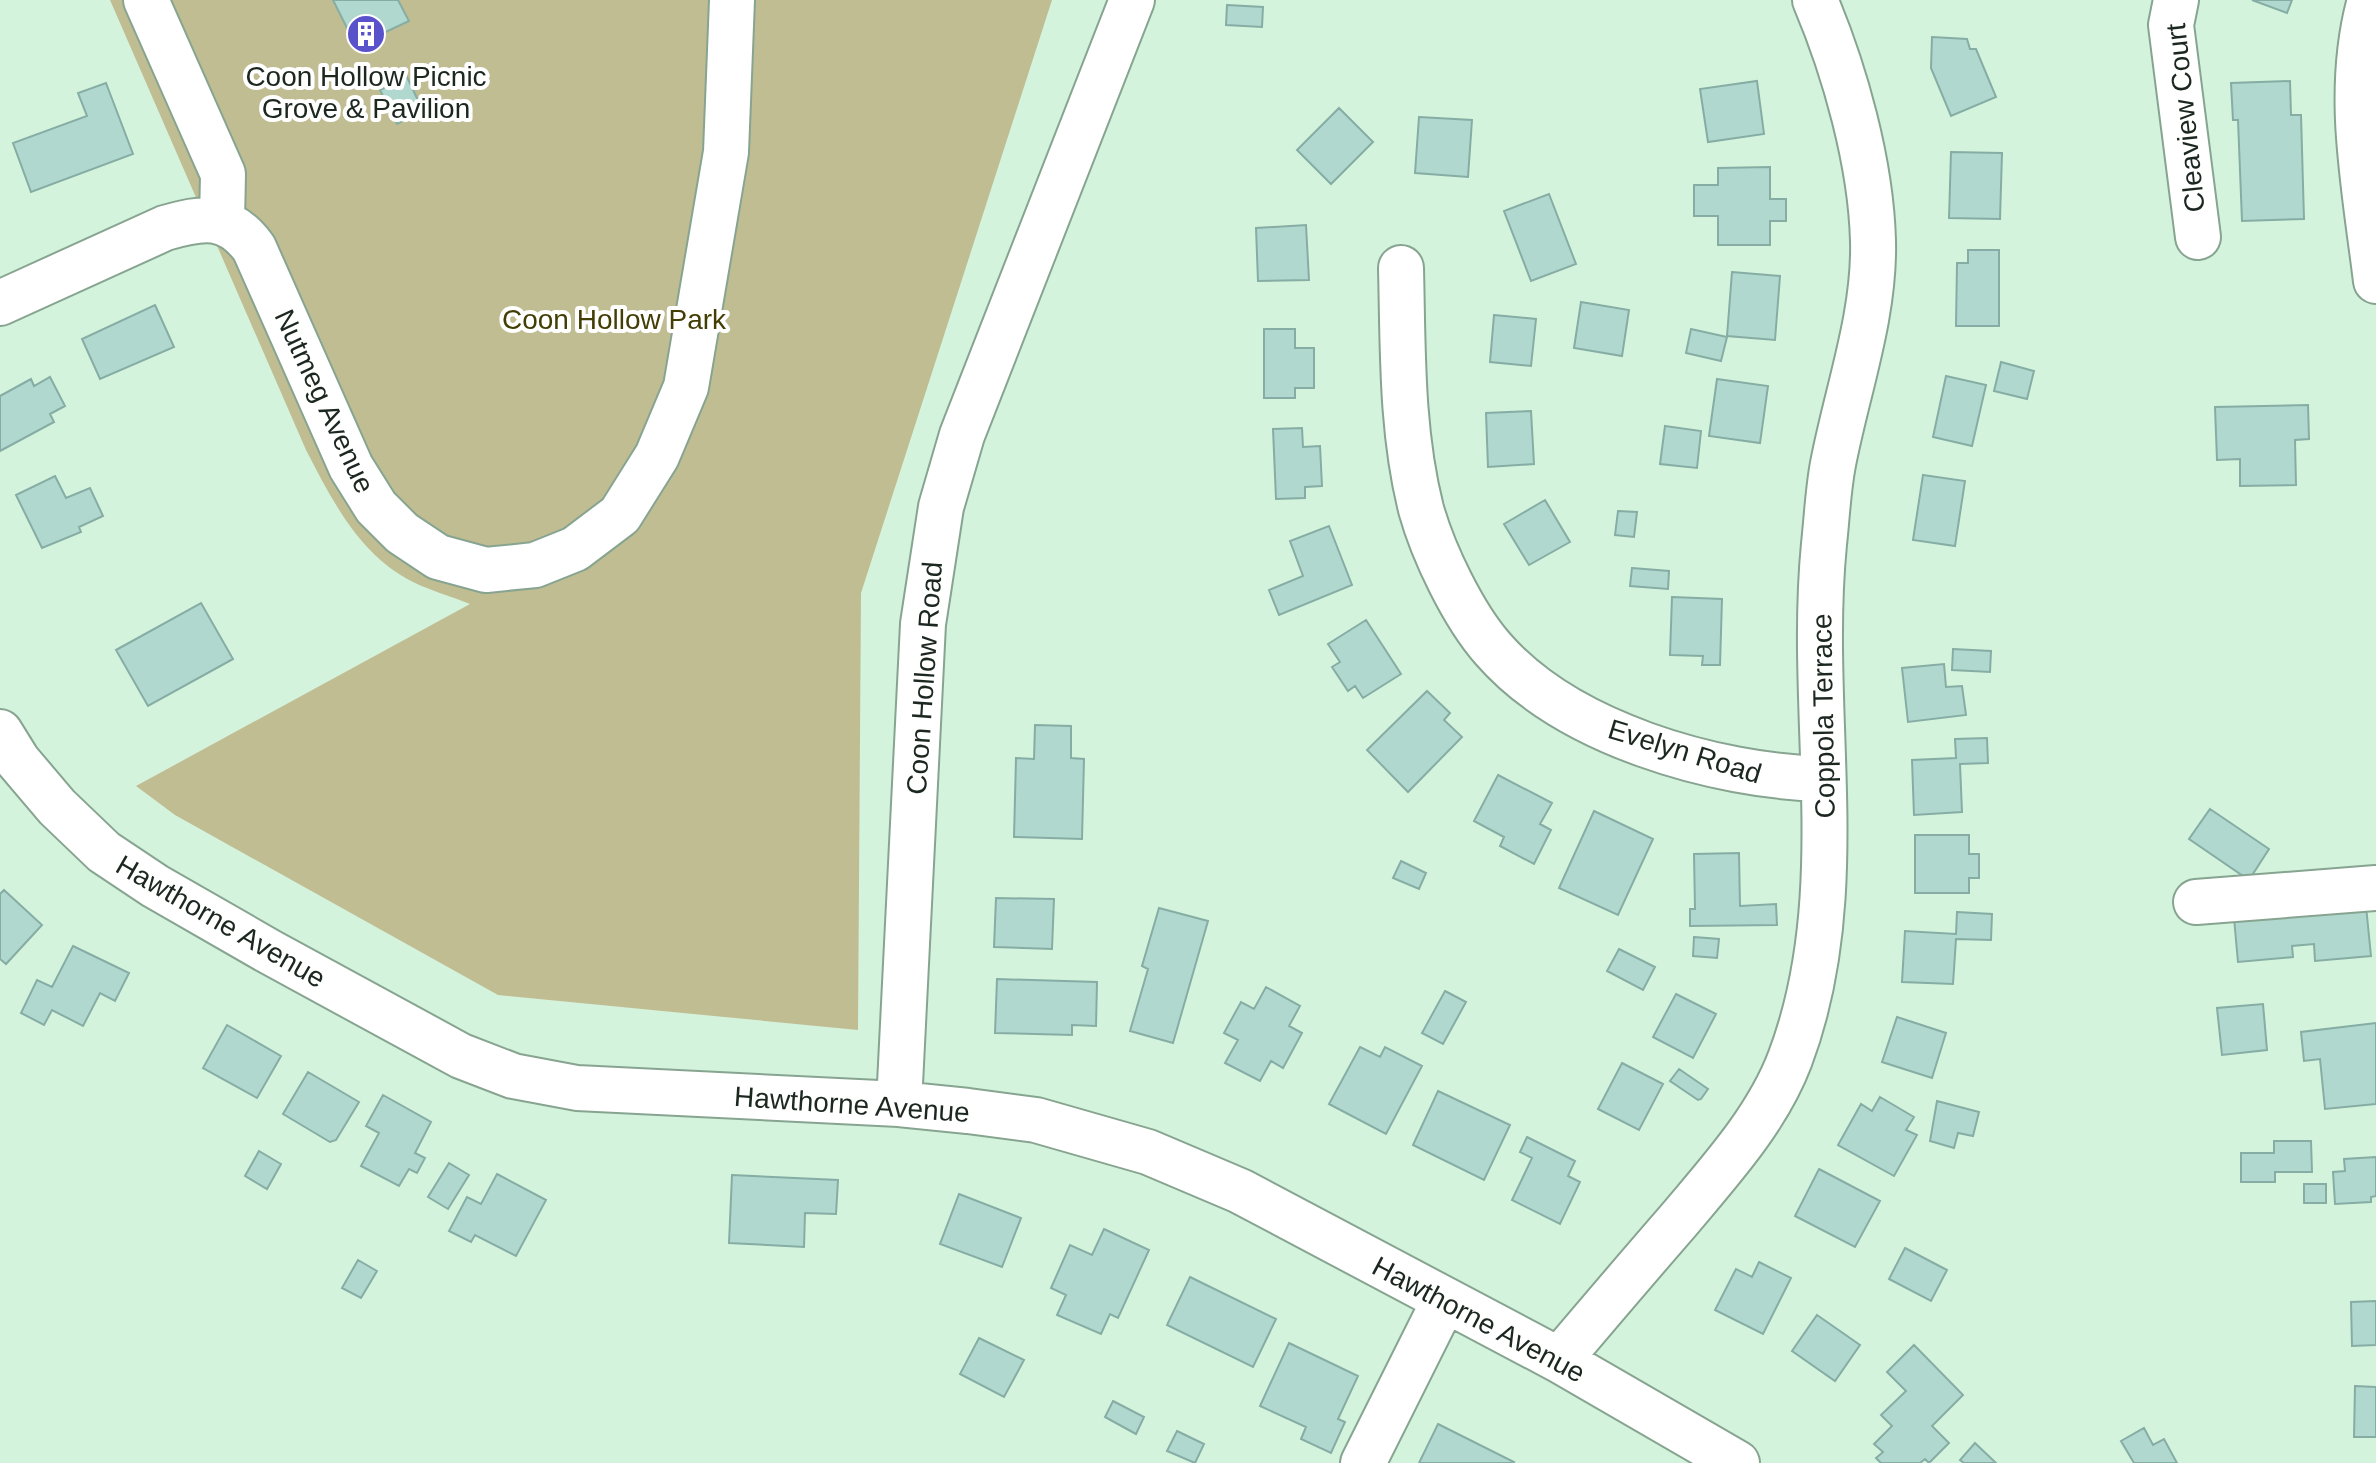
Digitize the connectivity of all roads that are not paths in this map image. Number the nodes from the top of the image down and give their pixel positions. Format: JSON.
{"nodes":[{"id":1,"x":146,"y":0,"type":"edge"},
{"id":2,"x":732,"y":0,"type":"edge"},
{"id":3,"x":1132,"y":0,"type":"edge"},
{"id":4,"x":1815,"y":0,"type":"edge"},
{"id":5,"x":2176,"y":0,"type":"edge"},
{"id":6,"x":2370,"y":0,"type":"edge"},
{"id":7,"x":222,"y":221,"type":"junction"},
{"id":8,"x":2198,"y":237,"type":"dead end"},
{"id":9,"x":1401,"y":268,"type":"dead end"},
{"id":10,"x":2376,"y":281,"type":"edge"},
{"id":11,"x":0,"y":303,"type":"edge"},
{"id":12,"x":0,"y":732,"type":"edge"},
{"id":13,"x":1823,"y":779,"type":"junction"},
{"id":14,"x":2376,"y":888,"type":"edge"},
{"id":15,"x":2196,"y":902,"type":"dead end"},
{"id":16,"x":899,"y":1104,"type":"junction"},
{"id":17,"x":1444,"y":1301,"type":"junction"},
{"id":18,"x":1559,"y":1360,"type":"junction"},
{"id":19,"x":1363,"y":1463,"type":"edge"},
{"id":20,"x":1737,"y":1463,"type":"edge"}],
"edges":[{"from":1,"to":7,"type":"street"},
{"from":2,"to":7,"type":"street","name":"Nutmeg Avenue"},
{"from":3,"to":16,"type":"street","name":"Coon Hollow Road"},
{"from":4,"to":13,"type":"street","name":"Coppola Terrace"},
{"from":5,"to":8,"type":"street","name":"Cleaview Court"},
{"from":6,"to":10,"type":"street"},
{"from":7,"to":11,"type":"street"},
{"from":9,"to":13,"type":"street","name":"Evelyn Road"},
{"from":12,"to":16,"type":"street","name":"Hawthorne Avenue"},
{"from":13,"to":18,"type":"street","name":"Coppola Terrace"},
{"from":14,"to":15,"type":"street"},
{"from":16,"to":17,"type":"street","name":"Hawthorne Avenue"},
{"from":17,"to":18,"type":"street","name":"Hawthorne Avenue"},
{"from":17,"to":19,"type":"street"},
{"from":18,"to":20,"type":"street","name":"Hawthorne Avenue"}]}
